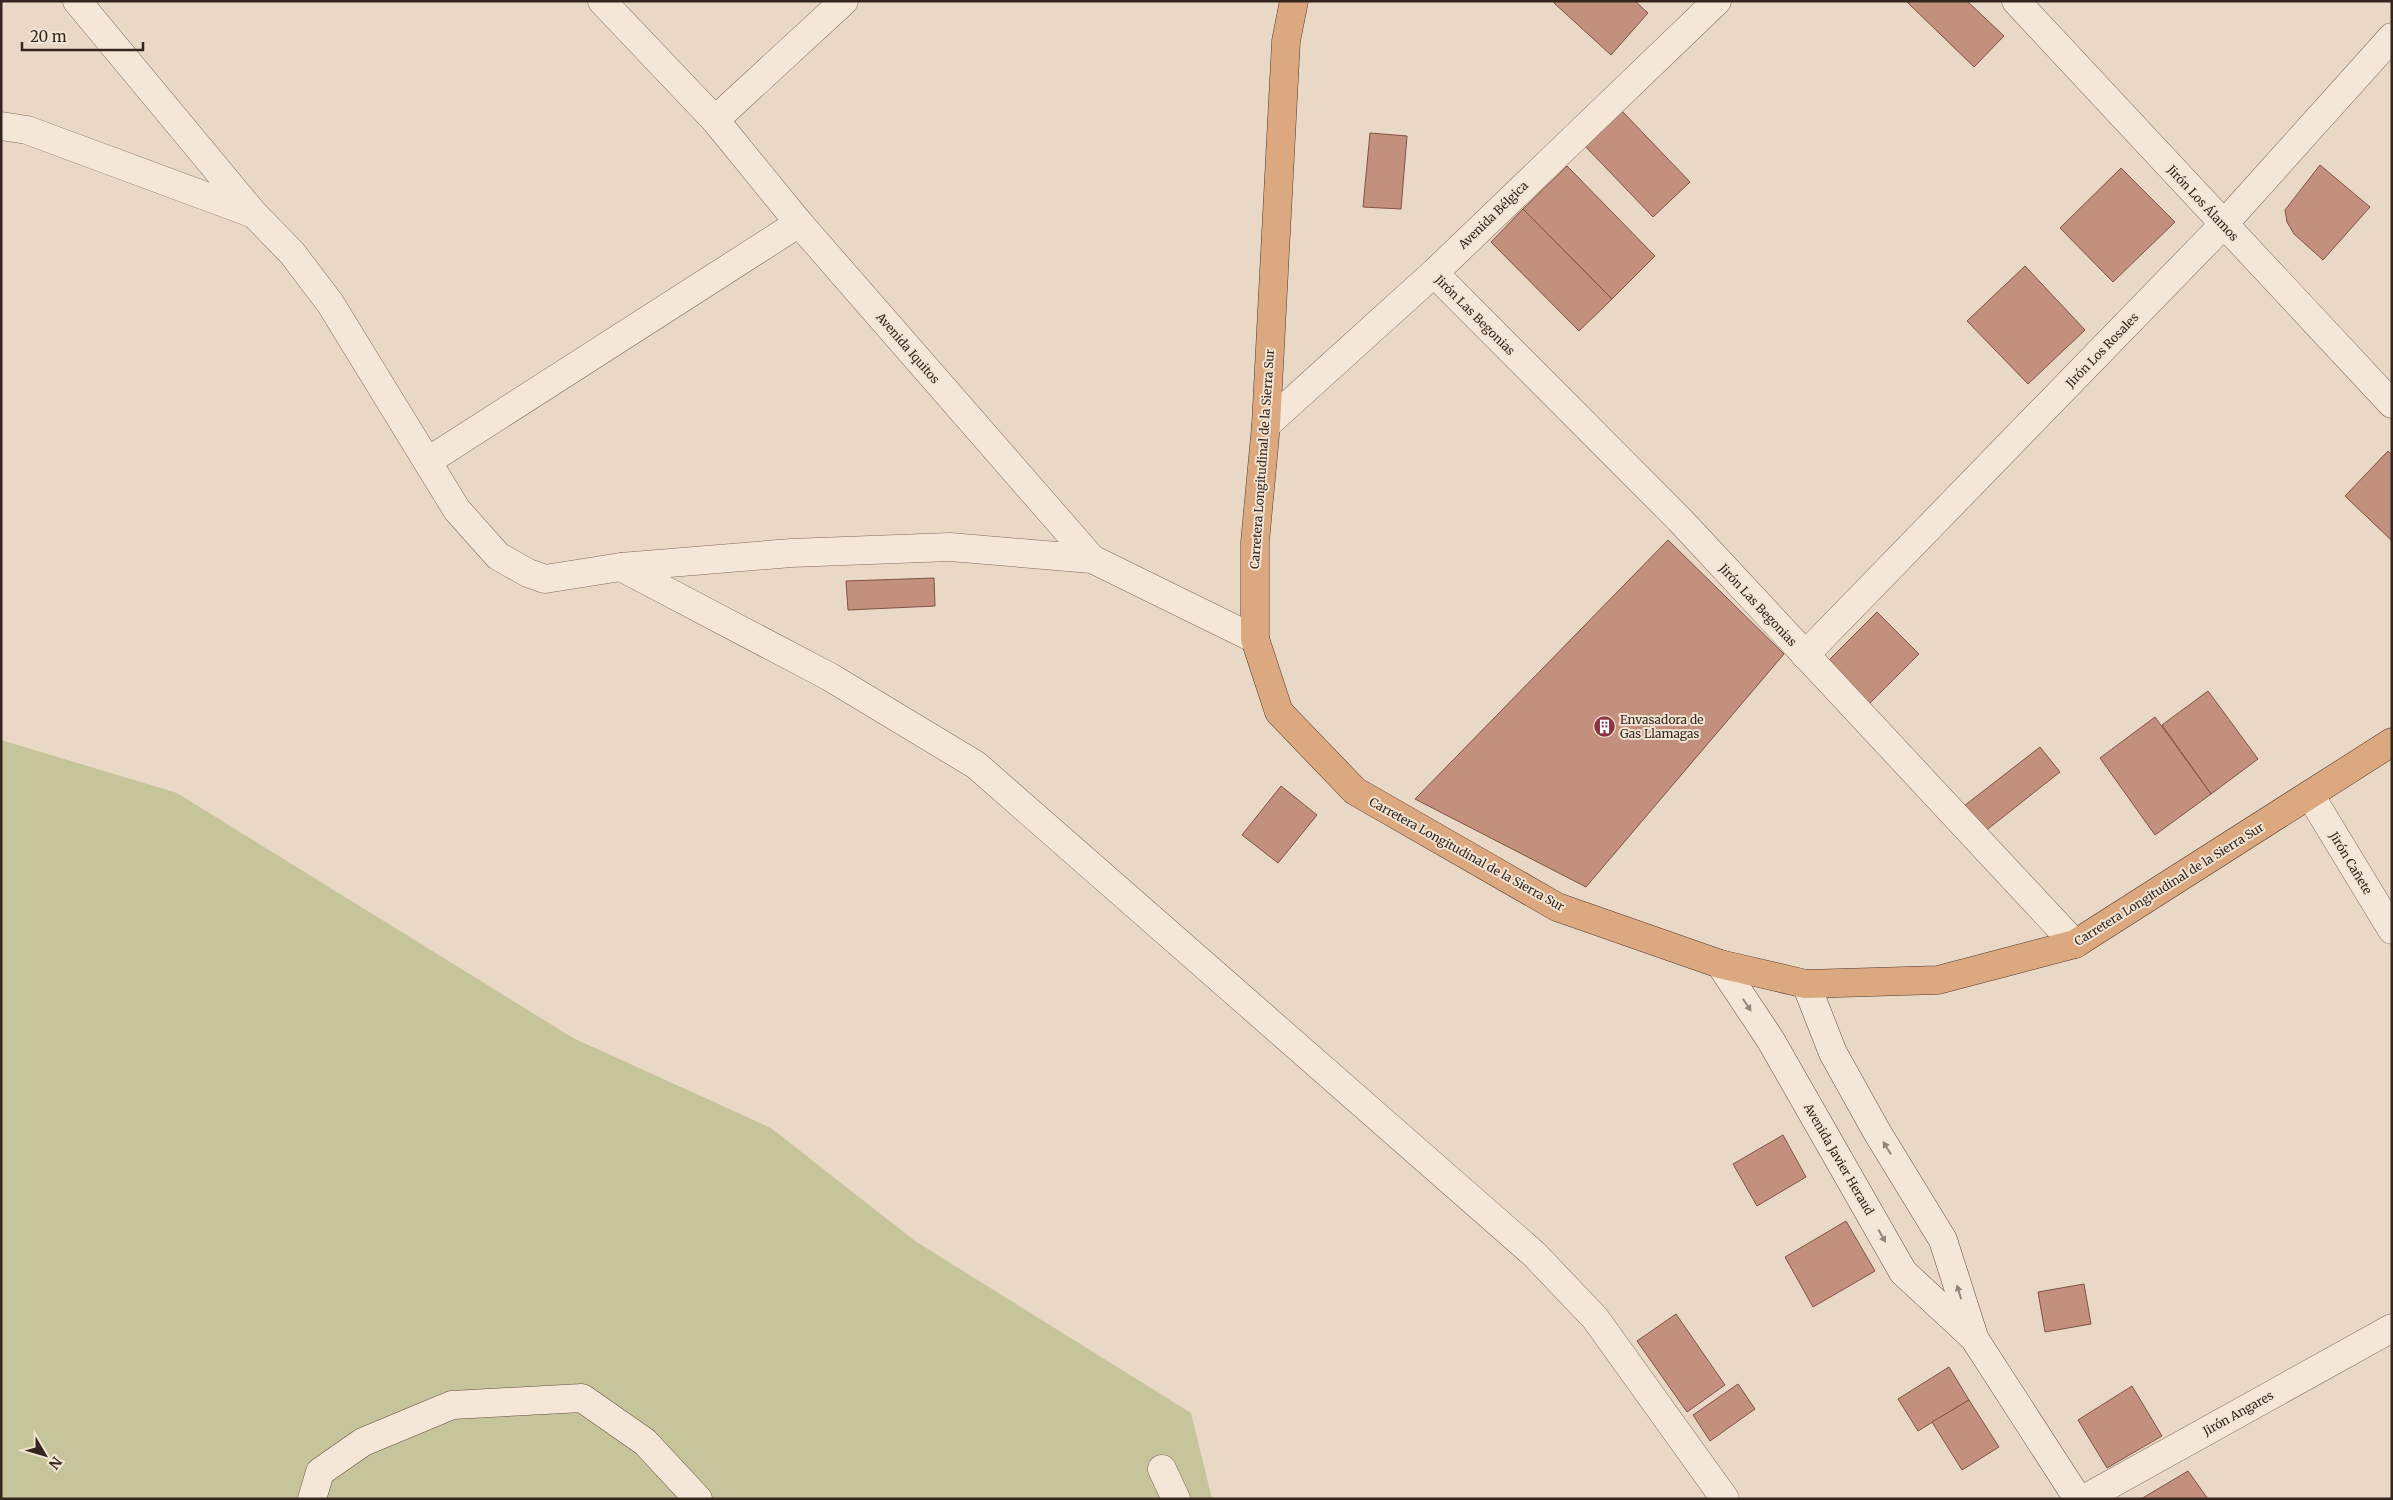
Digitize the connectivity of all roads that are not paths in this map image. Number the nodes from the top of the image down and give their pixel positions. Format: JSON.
{"nodes":[{"id":1,"x":77,"y":1,"type":"edge"},
{"id":2,"x":602,"y":1,"type":"edge"},
{"id":3,"x":844,"y":1,"type":"edge"},
{"id":4,"x":1294,"y":1,"type":"edge"},
{"id":5,"x":1717,"y":1,"type":"edge"},
{"id":6,"x":2016,"y":1,"type":"edge"},
{"id":7,"x":2392,"y":37,"type":"edge"},
{"id":8,"x":715,"y":120,"type":"junction"},
{"id":9,"x":1,"y":126,"type":"edge"},
{"id":10,"x":254,"y":214,"type":"junction"},
{"id":11,"x":799,"y":223,"type":"junction"},
{"id":12,"x":2223,"y":225,"type":"junction"},
{"id":13,"x":1434,"y":273,"type":"junction"},
{"id":14,"x":2392,"y":404,"type":"edge"},
{"id":15,"x":1266,"y":425,"type":"junction"},
{"id":16,"x":428,"y":461,"type":"junction"},
{"id":17,"x":1092,"y":559,"type":"junction"},
{"id":18,"x":621,"y":567,"type":"junction"},
{"id":19,"x":1255,"y":639,"type":"junction"},
{"id":20,"x":1805,"y":656,"type":"junction"},
{"id":21,"x":2392,"y":742,"type":"edge"},
{"id":22,"x":2310,"y":795,"type":"junction"},
{"id":23,"x":2392,"y":930,"type":"edge"},
{"id":24,"x":2075,"y":944,"type":"junction"},
{"id":25,"x":1720,"y":964,"type":"junction"},
{"id":26,"x":1806,"y":984,"type":"junction"},
{"id":27,"x":2392,"y":1328,"type":"edge"},
{"id":28,"x":1974,"y":1338,"type":"junction"},
{"id":29,"x":1162,"y":1469,"type":"dead end"},
{"id":30,"x":312,"y":1499,"type":"edge"},
{"id":31,"x":698,"y":1499,"type":"edge"},
{"id":32,"x":1176,"y":1499,"type":"edge"},
{"id":33,"x":1725,"y":1499,"type":"edge"},
{"id":34,"x":2078,"y":1499,"type":"edge"},
{"id":35,"x":2084,"y":1499,"type":"edge"}],
"edges":[{"from":1,"to":10,"type":"street"},
{"from":2,"to":8,"type":"street","name":"Avenida Iquitos"},
{"from":3,"to":8,"type":"street"},
{"from":4,"to":15,"type":"highway","name":"Carretera Longitudinal de la Sierra Sur"},
{"from":5,"to":13,"type":"street","name":"Avenida Bélgica"},
{"from":6,"to":12,"type":"street","name":"Jirón Los Álamos"},
{"from":7,"to":12,"type":"street","name":"Jirón Los Rosales"},
{"from":8,"to":11,"type":"street","name":"Avenida Iquitos"},
{"from":9,"to":10,"type":"street"},
{"from":10,"to":16,"type":"street"},
{"from":11,"to":16,"type":"street"},
{"from":11,"to":17,"type":"street","name":"Avenida Iquitos"},
{"from":12,"to":14,"type":"street","name":"Jirón Los Álamos"},
{"from":12,"to":20,"type":"street","name":"Jirón Los Rosales"},
{"from":13,"to":15,"type":"street","name":"Avenida Bélgica"},
{"from":13,"to":20,"type":"street","name":"Jirón Las Begonias"},
{"from":15,"to":19,"type":"highway","name":"Carretera Longitudinal de la Sierra Sur"},
{"from":16,"to":18,"type":"street"},
{"from":17,"to":18,"type":"street"},
{"from":17,"to":19,"type":"street","name":"Avenida Iquitos"},
{"from":18,"to":33,"type":"street"},
{"from":19,"to":25,"type":"highway","name":"Carretera Longitudinal de la Sierra Sur"},
{"from":20,"to":24,"type":"street","name":"Jirón Las Begonias"},
{"from":21,"to":22,"type":"highway","name":"Carretera Longitudinal de la Sierra Sur"},
{"from":22,"to":23,"type":"street","name":"Jirón Cañete"},
{"from":22,"to":24,"type":"highway","name":"Carretera Longitudinal de la Sierra Sur"},
{"from":24,"to":26,"type":"highway","name":"Carretera Longitudinal de la Sierra Sur"},
{"from":25,"to":26,"type":"highway","name":"Carretera Longitudinal de la Sierra Sur"},
{"from":25,"to":28,"type":"street","name":"Avenida Javier Heraud","one_way":true},
{"from":28,"to":26,"type":"street","name":"Avenida Javier Heraud","one_way":true},
{"from":27,"to":35,"type":"street","name":"Jirón Angares"},
{"from":28,"to":34,"type":"street","name":"Avenida Javier Heraud"},
{"from":29,"to":32,"type":"street"},
{"from":30,"to":31,"type":"street"}]}
